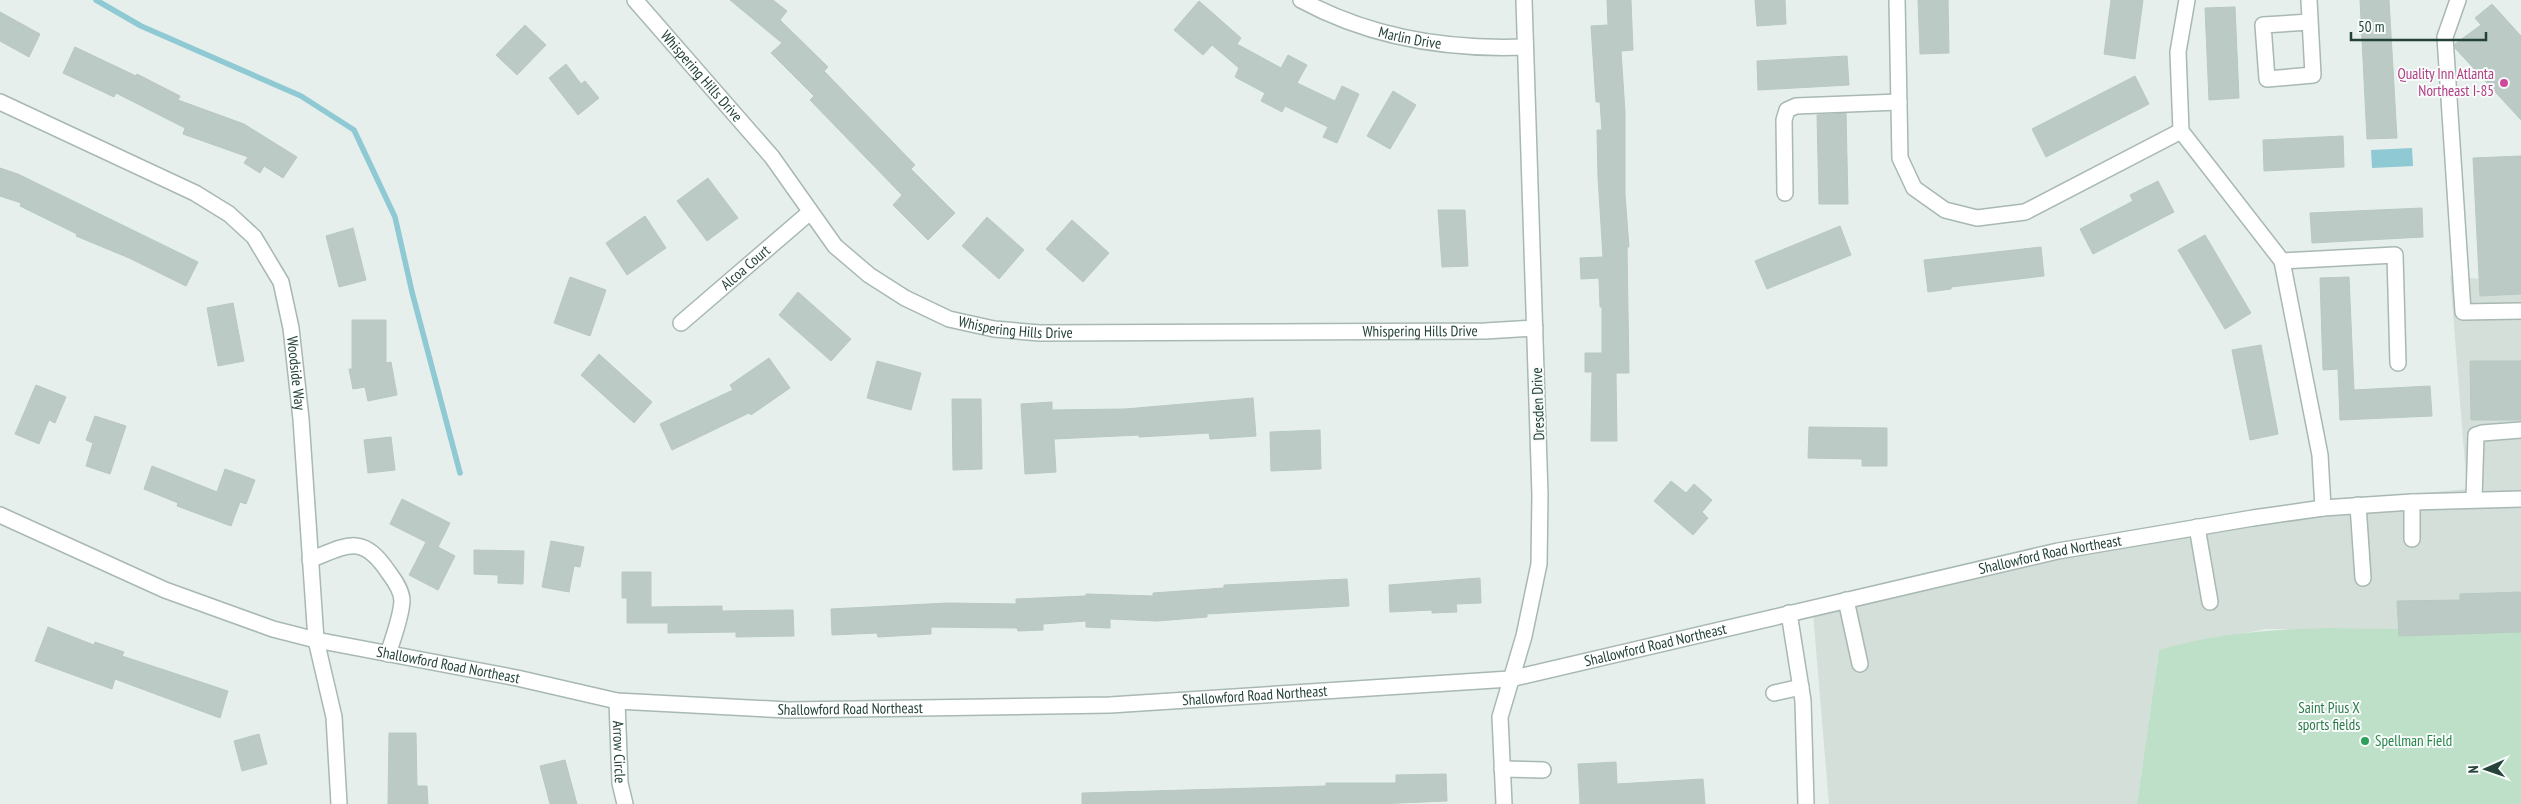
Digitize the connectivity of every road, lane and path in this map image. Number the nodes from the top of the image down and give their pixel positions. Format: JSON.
{"nodes":[{"id":1,"x":635,"y":0,"type":"edge"},
{"id":2,"x":1301,"y":0,"type":"edge"},
{"id":3,"x":1524,"y":0,"type":"edge"},
{"id":4,"x":1897,"y":0,"type":"edge"},
{"id":5,"x":2188,"y":0,"type":"edge"},
{"id":6,"x":2309,"y":0,"type":"edge"},
{"id":7,"x":2458,"y":0,"type":"edge"},
{"id":8,"x":2310,"y":22,"type":"junction"},
{"id":9,"x":1525,"y":47,"type":"junction"},
{"id":10,"x":0,"y":102,"type":"edge"},
{"id":11,"x":1899,"y":102,"type":"junction"},
{"id":12,"x":2181,"y":131,"type":"junction"},
{"id":13,"x":1785,"y":193,"type":"dead end"},
{"id":14,"x":809,"y":213,"type":"junction"},
{"id":15,"x":2282,"y":261,"type":"junction"},
{"id":16,"x":2521,"y":311,"type":"edge"},
{"id":17,"x":681,"y":323,"type":"dead end"},
{"id":18,"x":1535,"y":328,"type":"junction"},
{"id":19,"x":2398,"y":363,"type":"dead end"},
{"id":20,"x":2521,"y":430,"type":"edge"},
{"id":21,"x":2521,"y":498,"type":"edge"},
{"id":22,"x":2474,"y":499,"type":"junction"},
{"id":23,"x":2412,"y":502,"type":"junction"},
{"id":24,"x":2358,"y":505,"type":"junction"},
{"id":25,"x":2323,"y":508,"type":"junction"},
{"id":26,"x":0,"y":515,"type":"edge"},
{"id":27,"x":2197,"y":527,"type":"junction"},
{"id":28,"x":2412,"y":540,"type":"dead end"},
{"id":29,"x":310,"y":560,"type":"junction"},
{"id":30,"x":2364,"y":578,"type":"dead end"},
{"id":31,"x":1846,"y":600,"type":"junction"},
{"id":32,"x":2210,"y":602,"type":"dead end"},
{"id":33,"x":1789,"y":613,"type":"junction"},
{"id":34,"x":316,"y":640,"type":"junction"},
{"id":35,"x":388,"y":654,"type":"junction"},
{"id":36,"x":1860,"y":664,"type":"dead end"},
{"id":37,"x":1510,"y":679,"type":"junction"},
{"id":38,"x":1801,"y":687,"type":"junction"},
{"id":39,"x":1774,"y":693,"type":"dead end"},
{"id":40,"x":617,"y":701,"type":"junction"},
{"id":41,"x":1502,"y":769,"type":"junction"},
{"id":42,"x":1543,"y":770,"type":"dead end"},
{"id":43,"x":338,"y":804,"type":"edge"},
{"id":44,"x":625,"y":804,"type":"edge"},
{"id":45,"x":1504,"y":804,"type":"edge"},
{"id":46,"x":1806,"y":804,"type":"edge"}],
"edges":[{"from":1,"to":14,"type":"street","name":"Whispering Hills Drive"},
{"from":2,"to":9,"type":"street","name":"Marlin Drive"},
{"from":3,"to":9,"type":"street","name":"Dresden Drive"},
{"from":4,"to":11,"type":"street"},
{"from":5,"to":12,"type":"street"},
{"from":6,"to":8,"type":"street"},
{"from":7,"to":16,"type":"street"},
{"from":8,"to":8,"type":"street"},
{"from":9,"to":18,"type":"street","name":"Dresden Drive"},
{"from":10,"to":29,"type":"street","name":"Woodside Way"},
{"from":11,"to":12,"type":"street"},
{"from":11,"to":13,"type":"street"},
{"from":12,"to":15,"type":"street"},
{"from":14,"to":17,"type":"street","name":"Alcoa Court"},
{"from":14,"to":18,"type":"street","name":"Whispering Hills Drive"},
{"from":15,"to":19,"type":"street"},
{"from":15,"to":25,"type":"street"},
{"from":18,"to":37,"type":"street","name":"Dresden Drive"},
{"from":20,"to":22,"type":"street"},
{"from":21,"to":22,"type":"street","name":"Shallowford Road Northeast"},
{"from":22,"to":23,"type":"street","name":"Shallowford Road Northeast"},
{"from":23,"to":24,"type":"street","name":"Shallowford Road Northeast"},
{"from":23,"to":28,"type":"street"},
{"from":24,"to":25,"type":"street","name":"Shallowford Road Northeast"},
{"from":24,"to":30,"type":"street"},
{"from":25,"to":27,"type":"street","name":"Shallowford Road Northeast"},
{"from":26,"to":34,"type":"street","name":"Shallowford Road Northeast"},
{"from":27,"to":31,"type":"street","name":"Shallowford Road Northeast"},
{"from":27,"to":32,"type":"street"},
{"from":29,"to":34,"type":"street","name":"Woodside Way"},
{"from":29,"to":35,"type":"street"},
{"from":31,"to":33,"type":"street","name":"Shallowford Road Northeast"},
{"from":31,"to":36,"type":"street"},
{"from":33,"to":37,"type":"street","name":"Shallowford Road Northeast"},
{"from":33,"to":38,"type":"street"},
{"from":34,"to":35,"type":"street","name":"Shallowford Road Northeast"},
{"from":34,"to":43,"type":"street","name":"Woodside Way"},
{"from":35,"to":40,"type":"street","name":"Shallowford Road Northeast"},
{"from":37,"to":40,"type":"street","name":"Shallowford Road Northeast"},
{"from":37,"to":41,"type":"street","name":"Dresden Drive"},
{"from":38,"to":39,"type":"street"},
{"from":38,"to":46,"type":"street"},
{"from":40,"to":44,"type":"street","name":"Arrow Circle"},
{"from":41,"to":42,"type":"street"},
{"from":41,"to":45,"type":"street","name":"Dresden Drive"}]}
